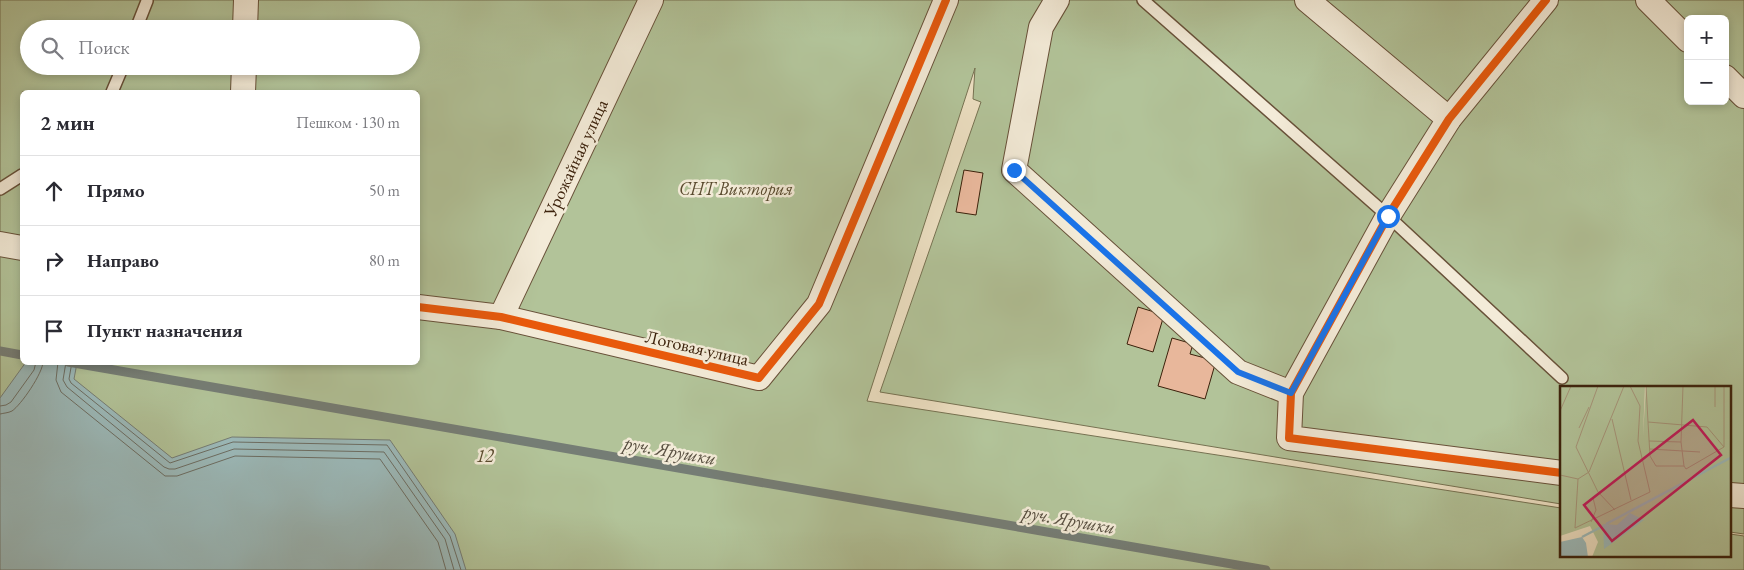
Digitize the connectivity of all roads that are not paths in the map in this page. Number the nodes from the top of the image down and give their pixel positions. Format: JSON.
{"nodes":[{"id":1,"x":246,"y":0,"type":"edge"},
{"id":2,"x":651,"y":0,"type":"edge"},
{"id":3,"x":946,"y":0,"type":"edge"},
{"id":4,"x":1057,"y":0,"type":"edge"},
{"id":5,"x":1143,"y":0,"type":"edge"},
{"id":6,"x":1307,"y":0,"type":"edge"},
{"id":7,"x":1546,"y":0,"type":"edge"},
{"id":8,"x":1648,"y":0,"type":"edge"},
{"id":9,"x":147,"y":1,"type":"edge"},
{"id":10,"x":140,"y":20,"type":"edge"},
{"id":11,"x":245,"y":20,"type":"edge"},
{"id":12,"x":1684,"y":36,"type":"edge"},
{"id":13,"x":119,"y":75,"type":"edge"},
{"id":14,"x":244,"y":75,"type":"edge"},
{"id":15,"x":1729,"y":81,"type":"edge"},
{"id":16,"x":113,"y":90,"type":"edge"},
{"id":17,"x":243,"y":90,"type":"edge"},
{"id":18,"x":1744,"y":96,"type":"edge"},
{"id":19,"x":1449,"y":119,"type":"junction"},
{"id":20,"x":20,"y":176,"type":"edge"},
{"id":21,"x":0,"y":188,"type":"edge"},
{"id":22,"x":1388,"y":216,"type":"junction"},
{"id":23,"x":0,"y":244,"type":"edge"},
{"id":24,"x":20,"y":248,"type":"edge"},
{"id":25,"x":420,"y":306,"type":"edge"},
{"id":26,"x":501,"y":317,"type":"junction"},
{"id":27,"x":1562,"y":378,"type":"dead end"},
{"id":28,"x":1291,"y":393,"type":"junction"},
{"id":29,"x":1560,"y":473,"type":"edge"}],
"edges":[{"from":1,"to":11,"type":"street"},
{"from":2,"to":26,"type":"street","name":"Урожайная улица"},
{"from":3,"to":26,"type":"street","name":"Логовая улица"},
{"from":4,"to":28,"type":"street"},
{"from":5,"to":22,"type":"lane"},
{"from":6,"to":19,"type":"street"},
{"from":7,"to":19,"type":"street"},
{"from":8,"to":12,"type":"street"},
{"from":9,"to":10,"type":"lane"},
{"from":13,"to":16,"type":"lane"},
{"from":14,"to":17,"type":"street"},
{"from":15,"to":18,"type":"street"},
{"from":19,"to":22,"type":"street"},
{"from":20,"to":21,"type":"lane"},
{"from":22,"to":27,"type":"lane"},
{"from":22,"to":28,"type":"street"},
{"from":23,"to":24,"type":"street"},
{"from":25,"to":26,"type":"street","name":"Логовая улица"},
{"from":28,"to":29,"type":"street"}]}
